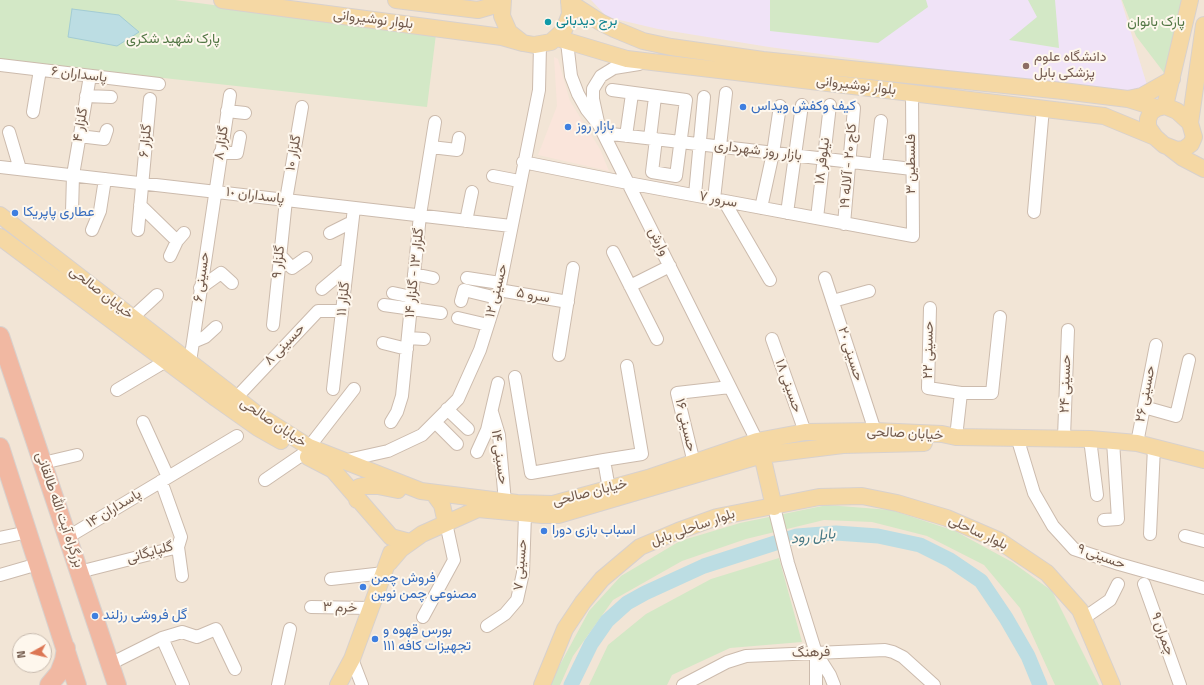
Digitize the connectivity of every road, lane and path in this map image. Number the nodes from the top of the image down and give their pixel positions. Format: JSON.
{"nodes":[{"id":1,"x":222,"y":0,"type":"edge"},
{"id":2,"x":396,"y":0,"type":"edge"},
{"id":3,"x":500,"y":0,"type":"edge"},
{"id":4,"x":503,"y":0,"type":"edge"},
{"id":5,"x":1190,"y":0,"type":"edge"},
{"id":6,"x":569,"y":1,"type":"edge"},
{"id":7,"x":1204,"y":25,"type":"edge"},
{"id":8,"x":614,"y":30,"type":"junction"},
{"id":9,"x":562,"y":40,"type":"junction"},
{"id":10,"x":523,"y":42,"type":"junction"},
{"id":11,"x":540,"y":45,"type":"junction"},
{"id":12,"x":1178,"y":51,"type":"junction"},
{"id":13,"x":605,"y":53,"type":"junction"},
{"id":14,"x":654,"y":62,"type":"junction"},
{"id":15,"x":0,"y":65,"type":"edge"},
{"id":16,"x":1197,"y":68,"type":"junction"},
{"id":17,"x":40,"y":70,"type":"junction"},
{"id":18,"x":90,"y":76,"type":"junction"},
{"id":19,"x":1172,"y":79,"type":"junction"},
{"id":20,"x":159,"y":84,"type":"dead end"},
{"id":21,"x":612,"y":90,"type":"dead end"},
{"id":22,"x":912,"y":92,"type":"junction"},
{"id":23,"x":726,"y":93,"type":"dead end"},
{"id":24,"x":632,"y":94,"type":"junction"},
{"id":25,"x":230,"y":95,"type":"dead end"},
{"id":26,"x":86,"y":96,"type":"junction"},
{"id":27,"x":1107,"y":96,"type":"junction"},
{"id":28,"x":111,"y":97,"type":"dead end"},
{"id":29,"x":655,"y":97,"type":"junction"},
{"id":30,"x":704,"y":97,"type":"dead end"},
{"id":31,"x":150,"y":99,"type":"dead end"},
{"id":32,"x":1128,"y":99,"type":"junction"},
{"id":33,"x":802,"y":105,"type":"dead end"},
{"id":34,"x":830,"y":105,"type":"dead end"},
{"id":35,"x":780,"y":106,"type":"dead end"},
{"id":36,"x":302,"y":107,"type":"dead end"},
{"id":37,"x":1161,"y":107,"type":"junction"},
{"id":38,"x":854,"y":108,"type":"dead end"},
{"id":39,"x":1043,"y":108,"type":"junction"},
{"id":40,"x":227,"y":111,"type":"junction"},
{"id":41,"x":33,"y":112,"type":"dead end"},
{"id":42,"x":245,"y":113,"type":"dead end"},
{"id":43,"x":1104,"y":116,"type":"junction"},
{"id":44,"x":881,"y":121,"type":"dead end"},
{"id":45,"x":435,"y":122,"type":"dead end"},
{"id":46,"x":601,"y":129,"type":"junction"},
{"id":47,"x":107,"y":130,"type":"dead end"},
{"id":48,"x":1196,"y":130,"type":"edge"},
{"id":49,"x":9,"y":132,"type":"dead end"},
{"id":50,"x":79,"y":136,"type":"junction"},
{"id":51,"x":626,"y":136,"type":"junction"},
{"id":52,"x":240,"y":137,"type":"dead end"},
{"id":53,"x":459,"y":138,"type":"dead end"},
{"id":54,"x":1154,"y":138,"type":"junction"},
{"id":55,"x":653,"y":139,"type":"junction"},
{"id":56,"x":680,"y":142,"type":"junction"},
{"id":57,"x":699,"y":144,"type":"junction"},
{"id":58,"x":719,"y":146,"type":"junction"},
{"id":59,"x":431,"y":147,"type":"junction"},
{"id":60,"x":1170,"y":148,"type":"junction"},
{"id":61,"x":220,"y":153,"type":"junction"},
{"id":62,"x":773,"y":153,"type":"junction"},
{"id":63,"x":796,"y":155,"type":"junction"},
{"id":64,"x":823,"y":158,"type":"junction"},
{"id":65,"x":849,"y":161,"type":"junction"},
{"id":66,"x":523,"y":162,"type":"junction"},
{"id":67,"x":876,"y":164,"type":"junction"},
{"id":68,"x":0,"y":167,"type":"edge"},
{"id":69,"x":20,"y":169,"type":"junction"},
{"id":70,"x":912,"y":169,"type":"junction"},
{"id":71,"x":1204,"y":169,"type":"edge"},
{"id":72,"x":73,"y":175,"type":"junction"},
{"id":73,"x":493,"y":176,"type":"dead end"},
{"id":74,"x":105,"y":179,"type":"junction"},
{"id":75,"x":520,"y":181,"type":"junction"},
{"id":76,"x":141,"y":183,"type":"junction"},
{"id":77,"x":628,"y":183,"type":"junction"},
{"id":78,"x":214,"y":192,"type":"junction"},
{"id":79,"x":472,"y":192,"type":"dead end"},
{"id":80,"x":695,"y":195,"type":"junction"},
{"id":81,"x":286,"y":200,"type":"junction"},
{"id":82,"x":719,"y":200,"type":"junction"},
{"id":83,"x":140,"y":205,"type":"junction"},
{"id":84,"x":354,"y":208,"type":"junction"},
{"id":85,"x":761,"y":208,"type":"junction"},
{"id":86,"x":72,"y":212,"type":"dead end"},
{"id":87,"x":1034,"y":212,"type":"dead end"},
{"id":88,"x":787,"y":213,"type":"junction"},
{"id":89,"x":0,"y":215,"type":"edge"},
{"id":90,"x":420,"y":215,"type":"junction"},
{"id":91,"x":817,"y":218,"type":"junction"},
{"id":92,"x":466,"y":221,"type":"junction"},
{"id":93,"x":352,"y":222,"type":"junction"},
{"id":94,"x":844,"y":224,"type":"junction"},
{"id":95,"x":511,"y":226,"type":"junction"},
{"id":96,"x":0,"y":230,"type":"edge"},
{"id":97,"x":92,"y":230,"type":"dead end"},
{"id":98,"x":138,"y":230,"type":"dead end"},
{"id":99,"x":330,"y":233,"type":"dead end"},
{"id":100,"x":913,"y":236,"type":"joint"},
{"id":101,"x":0,"y":237,"type":"edge"},
{"id":102,"x":16,"y":248,"type":"junction"},
{"id":103,"x":613,"y":252,"type":"dead end"},
{"id":104,"x":280,"y":255,"type":"junction"},
{"id":105,"x":170,"y":256,"type":"dead end"},
{"id":106,"x":306,"y":258,"type":"dead end"},
{"id":107,"x":670,"y":266,"type":"junction"},
{"id":108,"x":347,"y":268,"type":"junction"},
{"id":109,"x":573,"y":268,"type":"dead end"},
{"id":110,"x":414,"y":274,"type":"junction"},
{"id":111,"x":433,"y":278,"type":"dead end"},
{"id":112,"x":467,"y":278,"type":"dead end"},
{"id":113,"x":825,"y":278,"type":"dead end"},
{"id":114,"x":770,"y":280,"type":"dead end"},
{"id":115,"x":232,"y":283,"type":"dead end"},
{"id":116,"x":630,"y":286,"type":"junction"},
{"id":117,"x":200,"y":288,"type":"junction"},
{"id":118,"x":322,"y":288,"type":"dead end"},
{"id":119,"x":869,"y":290,"type":"dead end"},
{"id":120,"x":499,"y":291,"type":"junction"},
{"id":121,"x":393,"y":293,"type":"dead end"},
{"id":122,"x":157,"y":295,"type":"dead end"},
{"id":123,"x":461,"y":301,"type":"dead end"},
{"id":124,"x":833,"y":301,"type":"junction"},
{"id":125,"x":568,"y":302,"type":"junction"},
{"id":126,"x":412,"y":303,"type":"junction"},
{"id":127,"x":384,"y":305,"type":"dead end"},
{"id":128,"x":930,"y":308,"type":"dead end"},
{"id":129,"x":342,"y":311,"type":"junction"},
{"id":130,"x":441,"y":314,"type":"dead end"},
{"id":131,"x":133,"y":317,"type":"junction"},
{"id":132,"x":458,"y":318,"type":"dead end"},
{"id":133,"x":1000,"y":318,"type":"dead end"},
{"id":134,"x":273,"y":325,"type":"dead end"},
{"id":135,"x":488,"y":325,"type":"junction"},
{"id":136,"x":216,"y":327,"type":"dead end"},
{"id":137,"x":1068,"y":330,"type":"dead end"},
{"id":138,"x":0,"y":336,"type":"edge"},
{"id":139,"x":424,"y":339,"type":"dead end"},
{"id":140,"x":657,"y":339,"type":"dead end"},
{"id":141,"x":772,"y":340,"type":"dead end"},
{"id":142,"x":193,"y":342,"type":"junction"},
{"id":143,"x":382,"y":343,"type":"dead end"},
{"id":144,"x":408,"y":343,"type":"junction"},
{"id":145,"x":1156,"y":345,"type":"dead end"},
{"id":146,"x":559,"y":355,"type":"dead end"},
{"id":147,"x":1189,"y":360,"type":"dead end"},
{"id":148,"x":166,"y":361,"type":"junction"},
{"id":149,"x":190,"y":362,"type":"junction"},
{"id":150,"x":627,"y":366,"type":"dead end"},
{"id":151,"x":198,"y":377,"type":"junction"},
{"id":152,"x":515,"y":377,"type":"dead end"},
{"id":153,"x":498,"y":383,"type":"dead end"},
{"id":154,"x":730,"y":387,"type":"junction"},
{"id":155,"x":354,"y":389,"type":"dead end"},
{"id":156,"x":117,"y":390,"type":"dead end"},
{"id":157,"x":334,"y":390,"type":"dead end"},
{"id":158,"x":961,"y":393,"type":"junction"},
{"id":159,"x":236,"y":398,"type":"junction"},
{"id":160,"x":1144,"y":407,"type":"junction"},
{"id":161,"x":447,"y":409,"type":"junction"},
{"id":162,"x":492,"y":412,"type":"junction"},
{"id":163,"x":144,"y":422,"type":"dead end"},
{"id":164,"x":391,"y":422,"type":"dead end"},
{"id":165,"x":435,"y":422,"type":"junction"},
{"id":166,"x":468,"y":429,"type":"dead end"},
{"id":167,"x":875,"y":431,"type":"junction"},
{"id":168,"x":805,"y":432,"type":"junction"},
{"id":169,"x":237,"y":436,"type":"dead end"},
{"id":170,"x":956,"y":437,"type":"junction"},
{"id":171,"x":1017,"y":437,"type":"junction"},
{"id":172,"x":1064,"y":437,"type":"junction"},
{"id":173,"x":1090,"y":439,"type":"junction"},
{"id":174,"x":1113,"y":441,"type":"junction"},
{"id":175,"x":1136,"y":443,"type":"junction"},
{"id":176,"x":457,"y":444,"type":"dead end"},
{"id":177,"x":0,"y":447,"type":"edge"},
{"id":178,"x":1154,"y":447,"type":"junction"},
{"id":179,"x":759,"y":448,"type":"junction"},
{"id":180,"x":306,"y":450,"type":"junction"},
{"id":181,"x":477,"y":452,"type":"dead end"},
{"id":182,"x":77,"y":455,"type":"dead end"},
{"id":183,"x":604,"y":460,"type":"junction"},
{"id":184,"x":1204,"y":460,"type":"edge"},
{"id":185,"x":43,"y":463,"type":"junction"},
{"id":186,"x":694,"y":463,"type":"junction"},
{"id":187,"x":337,"y":466,"type":"junction"},
{"id":188,"x":164,"y":479,"type":"junction"},
{"id":189,"x":265,"y":480,"type":"dead end"},
{"id":190,"x":609,"y":489,"type":"junction"},
{"id":191,"x":427,"y":492,"type":"junction"},
{"id":192,"x":1097,"y":495,"type":"dead end"},
{"id":193,"x":464,"y":496,"type":"junction"},
{"id":194,"x":357,"y":500,"type":"junction"},
{"id":195,"x":505,"y":502,"type":"junction"},
{"id":196,"x":774,"y":506,"type":"junction"},
{"id":197,"x":525,"y":514,"type":"junction"},
{"id":198,"x":461,"y":515,"type":"junction"},
{"id":199,"x":1104,"y":520,"type":"dead end"},
{"id":200,"x":446,"y":523,"type":"junction"},
{"id":201,"x":28,"y":532,"type":"junction"},
{"id":202,"x":1150,"y":534,"type":"dead end"},
{"id":203,"x":1185,"y":536,"type":"dead end"},
{"id":204,"x":68,"y":537,"type":"junction"},
{"id":205,"x":391,"y":537,"type":"junction"},
{"id":206,"x":0,"y":538,"type":"edge"},
{"id":207,"x":1204,"y":541,"type":"edge"},
{"id":208,"x":410,"y":542,"type":"junction"},
{"id":209,"x":178,"y":547,"type":"junction"},
{"id":210,"x":38,"y":564,"type":"junction"},
{"id":211,"x":386,"y":568,"type":"junction"},
{"id":212,"x":79,"y":572,"type":"junction"},
{"id":213,"x":0,"y":575,"type":"edge"},
{"id":214,"x":182,"y":576,"type":"dead end"},
{"id":215,"x":331,"y":579,"type":"dead end"},
{"id":216,"x":1118,"y":584,"type":"dead end"},
{"id":217,"x":1144,"y":584,"type":"dead end"},
{"id":218,"x":1203,"y":584,"type":"edge"},
{"id":219,"x":310,"y":607,"type":"dead end"},
{"id":220,"x":370,"y":608,"type":"junction"},
{"id":221,"x":423,"y":617,"type":"dead end"},
{"id":222,"x":1084,"y":618,"type":"junction"},
{"id":223,"x":487,"y":626,"type":"dead end"},
{"id":224,"x":290,"y":629,"type":"dead end"},
{"id":225,"x":162,"y":638,"type":"junction"},
{"id":226,"x":66,"y":647,"type":"junction"},
{"id":227,"x":816,"y":653,"type":"junction"},
{"id":228,"x":352,"y":659,"type":"junction"},
{"id":229,"x":109,"y":662,"type":"junction"},
{"id":230,"x":235,"y":669,"type":"dead end"},
{"id":231,"x":699,"y":681,"type":"edge"},
{"id":232,"x":77,"y":683,"type":"edge"},
{"id":233,"x":49,"y":685,"type":"edge"},
{"id":234,"x":117,"y":685,"type":"edge"},
{"id":235,"x":183,"y":685,"type":"edge"},
{"id":236,"x":278,"y":685,"type":"edge"},
{"id":237,"x":338,"y":685,"type":"edge"},
{"id":238,"x":362,"y":685,"type":"edge"},
{"id":239,"x":542,"y":685,"type":"edge"},
{"id":240,"x":683,"y":685,"type":"edge"},
{"id":241,"x":816,"y":685,"type":"edge"},
{"id":242,"x":834,"y":685,"type":"edge"},
{"id":243,"x":934,"y":685,"type":"edge"},
{"id":244,"x":1112,"y":685,"type":"edge"},
{"id":245,"x":1180,"y":685,"type":"edge"}],
"edges":[{"from":1,"to":10,"type":"main road","name":"بلوار نوشیروانی"},
{"from":2,"to":3,"type":"main road","name":"بلوار نوشیروانی"},
{"from":4,"to":10,"type":"main road"},
{"from":5,"to":12,"type":"main road"},
{"from":6,"to":8,"type":"main road","name":"بلوار نوشیروانی"},
{"from":6,"to":9,"type":"main road"},
{"from":7,"to":16,"type":"main road"},
{"from":8,"to":13,"type":"main road"},
{"from":8,"to":27,"type":"main road","name":"بلوار نوشیروانی"},
{"from":9,"to":11,"type":"main road"},
{"from":9,"to":13,"type":"main road","name":"بلوار نوشیروانی"},
{"from":9,"to":46,"type":"street","name":"وارش"},
{"from":10,"to":11,"type":"main road","name":"بلوار نوشیروانی"},
{"from":11,"to":66,"type":"street","name":"حسینی ۱۲"},
{"from":12,"to":16,"type":"main road"},
{"from":12,"to":19,"type":"main road"},
{"from":13,"to":14,"type":"main road","name":"بلوار نوشیروانی"},
{"from":14,"to":22,"type":"main road","name":"بلوار نوشیروانی"},
{"from":14,"to":46,"type":"street"},
{"from":15,"to":17,"type":"street","name":"پاسداران ۶"},
{"from":16,"to":48,"type":"main road"},
{"from":17,"to":18,"type":"street","name":"پاسداران ۶"},
{"from":17,"to":41,"type":"street"},
{"from":18,"to":20,"type":"street","name":"پاسداران ۶"},
{"from":18,"to":26,"type":"street","name":"گلزار ۴"},
{"from":19,"to":32,"type":"main road"},
{"from":19,"to":37,"type":"main road"},
{"from":21,"to":24,"type":"street"},
{"from":22,"to":39,"type":"main road","name":"بلوار نوشیروانی"},
{"from":22,"to":70,"type":"street","name":"فلسطین ۳"},
{"from":23,"to":58,"type":"street"},
{"from":24,"to":29,"type":"street"},
{"from":24,"to":51,"type":"street"},
{"from":25,"to":40,"type":"street","name":"گلزار ۸"},
{"from":26,"to":28,"type":"street"},
{"from":26,"to":50,"type":"street","name":"گلزار ۴"},
{"from":27,"to":32,"type":"main road","name":"بلوار نوشیروانی"},
{"from":27,"to":43,"type":"main road"},
{"from":29,"to":55,"type":"street"},
{"from":29,"to":56,"type":"street"},
{"from":30,"to":57,"type":"street"},
{"from":31,"to":76,"type":"street","name":"گلزار ۶"},
{"from":32,"to":37,"type":"main road","name":"بلوار نوشیروانی"},
{"from":33,"to":63,"type":"street"},
{"from":34,"to":64,"type":"street","name":"نیلوفر ۱۸"},
{"from":35,"to":62,"type":"street"},
{"from":36,"to":81,"type":"street","name":"گلزار ۱۰"},
{"from":37,"to":48,"type":"main road"},
{"from":37,"to":54,"type":"main road"},
{"from":38,"to":65,"type":"street","name":"کاج ۲۰ - آلاله ۱۹"},
{"from":39,"to":43,"type":"main road","name":"بلوار نوشیروانی"},
{"from":39,"to":87,"type":"street"},
{"from":40,"to":42,"type":"street"},
{"from":40,"to":61,"type":"street","name":"گلزار ۸"},
{"from":43,"to":54,"type":"main road","name":"بلوار نوشیروانی"},
{"from":44,"to":67,"type":"street"},
{"from":45,"to":59,"type":"street","name":"گلزار ۱۳ - گلزار ۱۴"},
{"from":46,"to":51,"type":"street","name":"بازار روز شهرداری"},
{"from":46,"to":77,"type":"street","name":"وارش"},
{"from":47,"to":50,"type":"street"},
{"from":48,"to":60,"type":"main road"},
{"from":49,"to":69,"type":"street"},
{"from":50,"to":72,"type":"street","name":"گلزار ۴"},
{"from":51,"to":55,"type":"street","name":"بازار روز شهرداری"},
{"from":52,"to":61,"type":"street"},
{"from":53,"to":59,"type":"street"},
{"from":54,"to":60,"type":"main road"},
{"from":55,"to":56,"type":"street","name":"بازار روز شهرداری"},
{"from":55,"to":56,"type":"street"},
{"from":56,"to":57,"type":"street","name":"بازار روز شهرداری"},
{"from":57,"to":58,"type":"street","name":"بازار روز شهرداری"},
{"from":57,"to":80,"type":"street"},
{"from":58,"to":62,"type":"street","name":"بازار روز شهرداری"},
{"from":58,"to":82,"type":"street"},
{"from":59,"to":90,"type":"street","name":"گلزار ۱۳ - گلزار ۱۴"},
{"from":60,"to":71,"type":"main road"},
{"from":61,"to":78,"type":"street","name":"گلزار ۸"},
{"from":62,"to":63,"type":"street","name":"بازار روز شهرداری"},
{"from":62,"to":85,"type":"street"},
{"from":63,"to":64,"type":"street","name":"بازار روز شهرداری"},
{"from":63,"to":88,"type":"street"},
{"from":64,"to":65,"type":"street","name":"بازار روز شهرداری"},
{"from":64,"to":91,"type":"street","name":"نیلوفر ۱۸"},
{"from":65,"to":67,"type":"street","name":"بازار روز شهرداری"},
{"from":65,"to":94,"type":"street","name":"کاج ۲۰ - آلاله ۱۹"},
{"from":66,"to":75,"type":"street","name":"حسینی ۱۲"},
{"from":66,"to":77,"type":"street","name":"سرور ۷"},
{"from":67,"to":70,"type":"street","name":"بازار روز شهرداری"},
{"from":68,"to":69,"type":"street","name":"پاسداران ١٠"},
{"from":69,"to":72,"type":"street","name":"پاسداران ١٠"},
{"from":70,"to":100,"type":"street","name":"فلسطین ۳"},
{"from":72,"to":74,"type":"street","name":"پاسداران ١٠"},
{"from":72,"to":86,"type":"street","name":"گلزار ۴"},
{"from":73,"to":75,"type":"street"},
{"from":74,"to":76,"type":"street","name":"پاسداران ١٠"},
{"from":74,"to":97,"type":"street"},
{"from":75,"to":95,"type":"street","name":"حسینی ۱۲"},
{"from":76,"to":78,"type":"street","name":"پاسداران ١٠"},
{"from":76,"to":83,"type":"street","name":"گلزار ۶"},
{"from":77,"to":80,"type":"street","name":"سرور ۷"},
{"from":77,"to":107,"type":"street","name":"وارش"},
{"from":78,"to":81,"type":"street","name":"پاسداران ١٠"},
{"from":78,"to":117,"type":"street","name":"حسینی ۶"},
{"from":79,"to":92,"type":"street"},
{"from":80,"to":82,"type":"street","name":"سرور ۷"},
{"from":81,"to":84,"type":"street","name":"پاسداران ١٠"},
{"from":81,"to":104,"type":"street","name":"گلزار ٩"},
{"from":82,"to":85,"type":"street","name":"سرور ۷"},
{"from":82,"to":114,"type":"street"},
{"from":83,"to":98,"type":"street","name":"گلزار ۶"},
{"from":83,"to":105,"type":"street"},
{"from":84,"to":90,"type":"street","name":"پاسداران ١٠"},
{"from":84,"to":93,"type":"street","name":"گلزار ١١"},
{"from":85,"to":88,"type":"street","name":"سرور ۷"},
{"from":88,"to":91,"type":"street","name":"سرور ۷"},
{"from":89,"to":131,"type":"main road","name":"خیابان صالحی"},
{"from":90,"to":92,"type":"street","name":"پاسداران ١٠"},
{"from":90,"to":110,"type":"street","name":"گلزار ۱۳ - گلزار ۱۴"},
{"from":91,"to":94,"type":"street","name":"سرور ۷"},
{"from":92,"to":95,"type":"street","name":"پاسداران ١٠"},
{"from":93,"to":99,"type":"street"},
{"from":93,"to":108,"type":"street","name":"گلزار ١١"},
{"from":94,"to":100,"type":"street","name":"سرور ۷"},
{"from":95,"to":120,"type":"street","name":"حسینی ۱۲"},
{"from":96,"to":102,"type":"main road"},
{"from":101,"to":102,"type":"main road","name":"خیابان صالحی"},
{"from":102,"to":148,"type":"main road","name":"خیابان صالحی"},
{"from":103,"to":116,"type":"street"},
{"from":104,"to":106,"type":"street"},
{"from":104,"to":134,"type":"street","name":"گلزار ٩"},
{"from":107,"to":116,"type":"street"},
{"from":107,"to":154,"type":"street","name":"وارش"},
{"from":108,"to":118,"type":"street"},
{"from":108,"to":129,"type":"street","name":"گلزار ١١"},
{"from":109,"to":125,"type":"street"},
{"from":110,"to":111,"type":"street"},
{"from":110,"to":126,"type":"street","name":"گلزار ۱۳ - گلزار ۱۴"},
{"from":112,"to":120,"type":"street"},
{"from":113,"to":124,"type":"street","name":"حسینی ٢٠"},
{"from":115,"to":117,"type":"street"},
{"from":116,"to":140,"type":"street"},
{"from":117,"to":142,"type":"street","name":"حسینی ۶"},
{"from":119,"to":124,"type":"street"},
{"from":120,"to":123,"type":"street"},
{"from":120,"to":125,"type":"street","name":"سرو ۵"},
{"from":120,"to":135,"type":"street","name":"حسینی ۱۲"},
{"from":121,"to":126,"type":"street"},
{"from":122,"to":131,"type":"street"},
{"from":124,"to":167,"type":"street","name":"حسینی ٢٠"},
{"from":125,"to":146,"type":"street"},
{"from":126,"to":127,"type":"street"},
{"from":126,"to":130,"type":"street"},
{"from":126,"to":144,"type":"street","name":"گلزار ۱۳ - گلزار ۱۴"},
{"from":128,"to":158,"type":"street","name":"حسینی ۲۲"},
{"from":129,"to":157,"type":"street","name":"گلزار ١١"},
{"from":129,"to":159,"type":"street","name":"حسینی ۸"},
{"from":131,"to":149,"type":"main road","name":"خیابان صالحی"},
{"from":132,"to":135,"type":"street"},
{"from":133,"to":158,"type":"street"},
{"from":135,"to":161,"type":"street","name":"حسینی ۱۲"},
{"from":136,"to":142,"type":"street"},
{"from":137,"to":172,"type":"street","name":"حسینی ۲۴"},
{"from":138,"to":185,"type":"highway","name":"بزرگراه آیت الله طالقانی"},
{"from":139,"to":144,"type":"street"},
{"from":141,"to":168,"type":"street","name":"حسینی ۱۸"},
{"from":142,"to":149,"type":"street","name":"حسینی ۶"},
{"from":143,"to":144,"type":"street"},
{"from":144,"to":164,"type":"street","name":"گلزار ۱۳ - گلزار ۱۴"},
{"from":145,"to":160,"type":"street","name":"حسینی ۲۶"},
{"from":147,"to":160,"type":"street"},
{"from":148,"to":151,"type":"main road","name":"خیابان صالحی"},
{"from":148,"to":156,"type":"street"},
{"from":149,"to":151,"type":"main road","name":"خیابان صالحی"},
{"from":150,"to":183,"type":"street"},
{"from":151,"to":159,"type":"main road","name":"خيابان صالحی"},
{"from":151,"to":180,"type":"main road","name":"خيابان صالحی"},
{"from":152,"to":183,"type":"street"},
{"from":153,"to":162,"type":"street"},
{"from":154,"to":179,"type":"street","name":"وارش"},
{"from":154,"to":186,"type":"street","name":"حسینی ۱۶"},
{"from":155,"to":180,"type":"street"},
{"from":158,"to":170,"type":"street"},
{"from":159,"to":180,"type":"main road","name":"خيابان صالحی"},
{"from":160,"to":175,"type":"street","name":"حسینی ۲۶"},
{"from":161,"to":165,"type":"street","name":"حسینی ۱۲"},
{"from":161,"to":166,"type":"street"},
{"from":162,"to":181,"type":"street"},
{"from":162,"to":195,"type":"street","name":"حسینی ۱۴"},
{"from":163,"to":188,"type":"street","name":"گلپایگانی"},
{"from":165,"to":176,"type":"street"},
{"from":165,"to":187,"type":"street","name":"حسینی ۱۲"},
{"from":167,"to":168,"type":"main road","name":"خيابان صالحی"},
{"from":167,"to":170,"type":"main road","name":"خيابان صالحی"},
{"from":168,"to":179,"type":"main road","name":"خيابان صالحی"},
{"from":169,"to":188,"type":"street","name":"پاسداران ۱۴"},
{"from":170,"to":171,"type":"main road","name":"خيابان صالحی"},
{"from":170,"to":179,"type":"main road","name":"خيابان صالحی"},
{"from":171,"to":172,"type":"main road","name":"خيابان صالحی"},
{"from":171,"to":218,"type":"street","name":"حسینی ٩"},
{"from":172,"to":173,"type":"main road","name":"خيابان صالحی"},
{"from":173,"to":174,"type":"main road","name":"خيابان صالحی"},
{"from":173,"to":192,"type":"street"},
{"from":174,"to":175,"type":"main road","name":"خيابان صالحی"},
{"from":174,"to":199,"type":"street"},
{"from":175,"to":178,"type":"main road","name":"خيابان صالحی"},
{"from":177,"to":201,"type":"highway"},
{"from":178,"to":184,"type":"main road","name":"خيابان صالحی"},
{"from":178,"to":202,"type":"street"},
{"from":179,"to":186,"type":"main road","name":"خيابان صالحی"},
{"from":179,"to":196,"type":"main road"},
{"from":179,"to":197,"type":"main road","name":"خيابان صالحی"},
{"from":180,"to":187,"type":"main road","name":"خيابان صالحی"},
{"from":180,"to":189,"type":"street"},
{"from":182,"to":185,"type":"street"},
{"from":183,"to":190,"type":"street"},
{"from":185,"to":204,"type":"highway","name":"بزرگراه آیت الله طالقانی"},
{"from":186,"to":190,"type":"main road","name":"خيابان صالحی"},
{"from":187,"to":191,"type":"main road","name":"خيابان صالحی"},
{"from":187,"to":194,"type":"main road","name":"خيابان صالحی"},
{"from":188,"to":204,"type":"street","name":"پاسداران ۱۴"},
{"from":188,"to":209,"type":"street","name":"گلپایگانی"},
{"from":190,"to":195,"type":"main road","name":"خيابان صالحی"},
{"from":191,"to":193,"type":"main road","name":"خيابان صالحی"},
{"from":191,"to":194,"type":"main road"},
{"from":191,"to":200,"type":"main road"},
{"from":193,"to":195,"type":"main road","name":"خيابان صالحی"},
{"from":193,"to":198,"type":"main road"},
{"from":194,"to":205,"type":"main road","name":"خيابان صالحی"},
{"from":196,"to":222,"type":"main road","name":"بلوار ساحلی"},
{"from":196,"to":227,"type":"street"},
{"from":196,"to":239,"type":"main road","name":"بلوار ساحلی بابل"},
{"from":197,"to":198,"type":"main road","name":"خيابان صالحی"},
{"from":197,"to":223,"type":"street","name":"حسینی ۷"},
{"from":198,"to":200,"type":"main road","name":"خيابان صالحی"},
{"from":200,"to":208,"type":"main road","name":"خيابان صالحی"},
{"from":200,"to":221,"type":"street"},
{"from":201,"to":206,"type":"street"},
{"from":201,"to":210,"type":"highway"},
{"from":203,"to":207,"type":"street"},
{"from":204,"to":212,"type":"highway","name":"بزرگراه آیت الله طالقانی"},
{"from":205,"to":208,"type":"main road"},
{"from":205,"to":211,"type":"main road"},
{"from":208,"to":211,"type":"main road","name":"خيابان صالحی"},
{"from":209,"to":212,"type":"street","name":"گلپایگانی"},
{"from":209,"to":214,"type":"street"},
{"from":210,"to":213,"type":"street"},
{"from":210,"to":226,"type":"highway"},
{"from":211,"to":215,"type":"street"},
{"from":211,"to":220,"type":"main road"},
{"from":212,"to":229,"type":"highway","name":"بزرگراه آیت الله طالقانی"},
{"from":216,"to":222,"type":"street"},
{"from":217,"to":245,"type":"street","name":"چمران ۹"},
{"from":219,"to":220,"type":"street","name":"خرم ۳"},
{"from":220,"to":228,"type":"main road"},
{"from":222,"to":244,"type":"main road","name":"بلوار ساحلی"},
{"from":224,"to":236,"type":"street"},
{"from":225,"to":229,"type":"street"},
{"from":225,"to":230,"type":"street"},
{"from":225,"to":235,"type":"street"},
{"from":226,"to":232,"type":"highway"},
{"from":226,"to":233,"type":"highway"},
{"from":227,"to":231,"type":"street","name":"فرهنگ"},
{"from":227,"to":241,"type":"street"},
{"from":227,"to":242,"type":"street"},
{"from":227,"to":243,"type":"street","name":"فرهنگ"},
{"from":228,"to":237,"type":"main road"},
{"from":228,"to":238,"type":"street"},
{"from":229,"to":234,"type":"highway","name":"بزرگراه آیت الله طالقانی"},
{"from":231,"to":240,"type":"street","name":"فرهنگ"}]}
